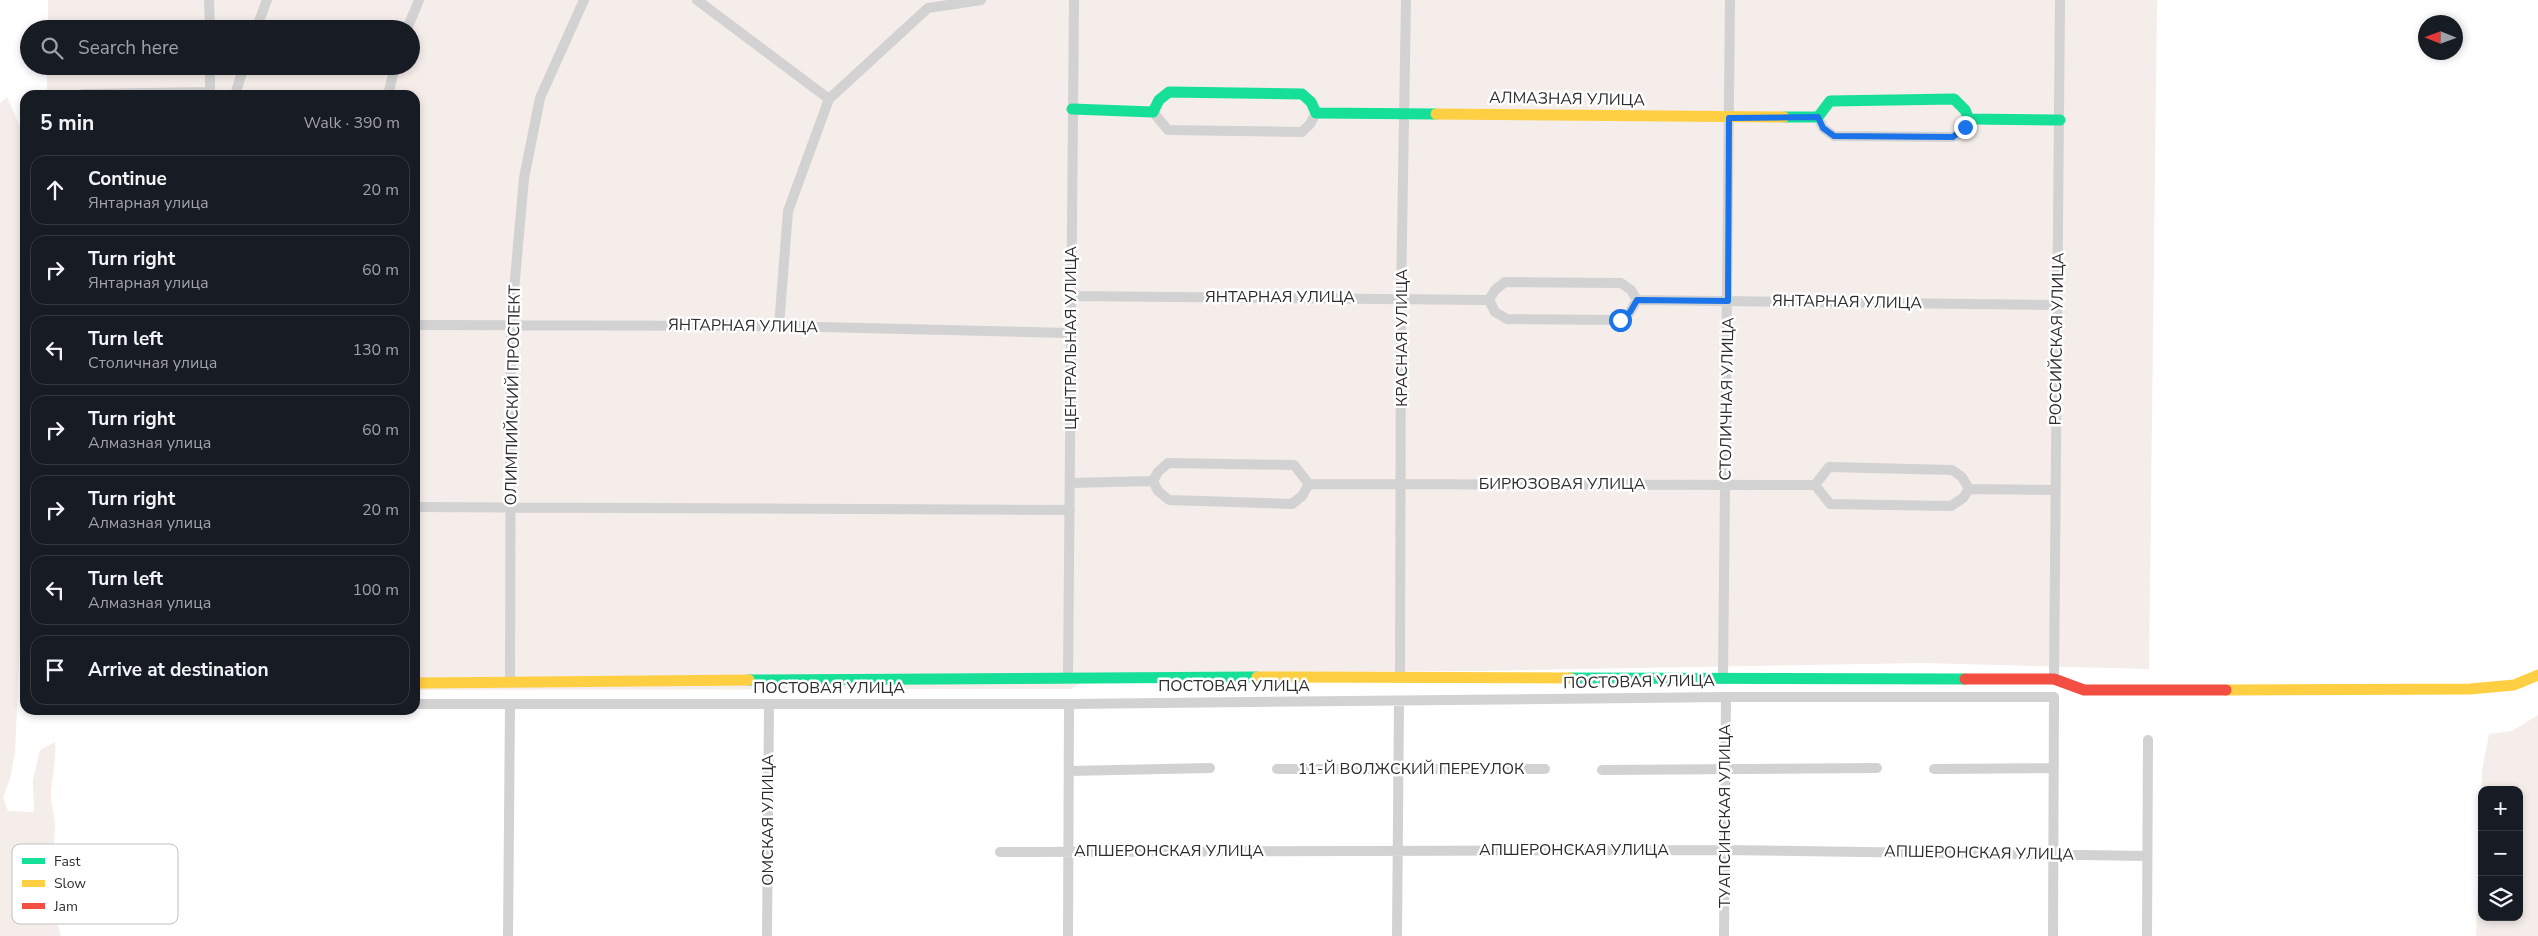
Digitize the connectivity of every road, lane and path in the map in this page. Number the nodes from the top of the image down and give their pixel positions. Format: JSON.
{"nodes":[{"id":1,"x":210,"y":0,"type":"edge"},
{"id":2,"x":267,"y":0,"type":"edge"},
{"id":3,"x":420,"y":0,"type":"edge"},
{"id":4,"x":584,"y":0,"type":"edge"},
{"id":5,"x":697,"y":0,"type":"edge"},
{"id":6,"x":981,"y":0,"type":"edge"},
{"id":7,"x":1074,"y":0,"type":"edge"},
{"id":8,"x":1406,"y":0,"type":"edge"},
{"id":9,"x":1730,"y":0,"type":"edge"},
{"id":10,"x":2060,"y":0,"type":"edge"},
{"id":11,"x":926,"y":4,"type":"edge"},
{"id":12,"x":210,"y":20,"type":"edge"},
{"id":13,"x":259,"y":20,"type":"edge"},
{"id":14,"x":412,"y":20,"type":"edge"},
{"id":15,"x":210,"y":75,"type":"edge"},
{"id":16,"x":241,"y":75,"type":"edge"},
{"id":17,"x":392,"y":75,"type":"edge"},
{"id":18,"x":210,"y":90,"type":"edge"},
{"id":19,"x":237,"y":90,"type":"edge"},
{"id":20,"x":389,"y":90,"type":"edge"},
{"id":21,"x":829,"y":99,"type":"junction"},
{"id":22,"x":1072,"y":110,"type":"junction"},
{"id":23,"x":1153,"y":112,"type":"junction"},
{"id":24,"x":1316,"y":113,"type":"junction"},
{"id":25,"x":1405,"y":113,"type":"junction"},
{"id":26,"x":1818,"y":117,"type":"junction"},
{"id":27,"x":1729,"y":118,"type":"junction"},
{"id":28,"x":1969,"y":119,"type":"junction"},
{"id":29,"x":2060,"y":120,"type":"junction"},
{"id":30,"x":1072,"y":296,"type":"junction"},
{"id":31,"x":1401,"y":298,"type":"junction"},
{"id":32,"x":1489,"y":300,"type":"junction"},
{"id":33,"x":1637,"y":300,"type":"junction"},
{"id":34,"x":1728,"y":301,"type":"junction"},
{"id":35,"x":2057,"y":305,"type":"junction"},
{"id":36,"x":511,"y":324,"type":"junction"},
{"id":37,"x":420,"y":325,"type":"edge"},
{"id":38,"x":778,"y":326,"type":"junction"},
{"id":39,"x":1072,"y":333,"type":"junction"},
{"id":40,"x":1153,"y":481,"type":"junction"},
{"id":41,"x":1070,"y":483,"type":"junction"},
{"id":42,"x":1402,"y":483,"type":"junction"},
{"id":43,"x":1309,"y":484,"type":"junction"},
{"id":44,"x":1727,"y":485,"type":"junction"},
{"id":45,"x":1815,"y":485,"type":"junction"},
{"id":46,"x":1969,"y":489,"type":"junction"},
{"id":47,"x":2055,"y":490,"type":"junction"},
{"id":48,"x":420,"y":507,"type":"edge"},
{"id":49,"x":512,"y":508,"type":"junction"},
{"id":50,"x":1070,"y":510,"type":"junction"},
{"id":51,"x":1068,"y":676,"type":"junction"},
{"id":52,"x":1400,"y":676,"type":"junction"},
{"id":53,"x":2538,"y":676,"type":"edge"},
{"id":54,"x":1723,"y":678,"type":"junction"},
{"id":55,"x":2054,"y":678,"type":"junction"},
{"id":56,"x":420,"y":682,"type":"edge"},
{"id":57,"x":510,"y":682,"type":"junction"},
{"id":58,"x":1726,"y":697,"type":"junction"},
{"id":59,"x":1399,"y":701,"type":"junction"},
{"id":60,"x":420,"y":704,"type":"edge"},
{"id":61,"x":510,"y":704,"type":"junction"},
{"id":62,"x":1069,"y":704,"type":"junction"},
{"id":63,"x":769,"y":705,"type":"junction"},
{"id":64,"x":2148,"y":740,"type":"dead end"},
{"id":65,"x":1210,"y":768,"type":"dead end"},
{"id":66,"x":1877,"y":768,"type":"dead end"},
{"id":67,"x":2054,"y":768,"type":"junction"},
{"id":68,"x":1546,"y":769,"type":"dead end"},
{"id":69,"x":1934,"y":769,"type":"dead end"},
{"id":70,"x":1277,"y":770,"type":"dead end"},
{"id":71,"x":1399,"y":770,"type":"junction"},
{"id":72,"x":1602,"y":770,"type":"dead end"},
{"id":73,"x":1725,"y":770,"type":"junction"},
{"id":74,"x":1069,"y":771,"type":"junction"},
{"id":75,"x":1398,"y":850,"type":"junction"},
{"id":76,"x":1724,"y":850,"type":"junction"},
{"id":77,"x":1070,"y":851,"type":"junction"},
{"id":78,"x":1000,"y":852,"type":"dead end"},
{"id":79,"x":2053,"y":854,"type":"junction"},
{"id":80,"x":2147,"y":856,"type":"junction"},
{"id":81,"x":508,"y":936,"type":"edge"},
{"id":82,"x":767,"y":936,"type":"edge"},
{"id":83,"x":1068,"y":936,"type":"edge"},
{"id":84,"x":1398,"y":936,"type":"edge"},
{"id":85,"x":1724,"y":936,"type":"edge"},
{"id":86,"x":2053,"y":936,"type":"edge"},
{"id":87,"x":2147,"y":936,"type":"edge"}],
"edges":[{"from":1,"to":12,"type":"street"},
{"from":2,"to":13,"type":"street"},
{"from":3,"to":14,"type":"street"},
{"from":4,"to":36,"type":"street","name":"ОЛИМПИЙСКИЙ ПРОСПЕКТ"},
{"from":5,"to":21,"type":"street"},
{"from":6,"to":11,"type":"street"},
{"from":7,"to":22,"type":"street","name":"ЦЕНТРАЛЬНАЯ УЛИЦА"},
{"from":8,"to":25,"type":"street","name":"КРАСНАЯ УЛИЦА"},
{"from":9,"to":27,"type":"street","name":"СТОЛИЧНАЯ УЛИЦА"},
{"from":10,"to":29,"type":"street","name":"РОССИЙСКАЯ УЛИЦА"},
{"from":11,"to":21,"type":"street"},
{"from":15,"to":18,"type":"street"},
{"from":16,"to":19,"type":"street"},
{"from":17,"to":20,"type":"street"},
{"from":21,"to":38,"type":"street"},
{"from":22,"to":23,"type":"street"},
{"from":22,"to":30,"type":"street","name":"ЦЕНТРАЛЬНАЯ УЛИЦА"},
{"from":23,"to":24,"type":"street"},
{"from":23,"to":24,"type":"street"},
{"from":24,"to":25,"type":"street","name":"АЛМАЗНАЯ УЛИЦА"},
{"from":25,"to":27,"type":"street","name":"АЛМАЗНАЯ УЛИЦА"},
{"from":25,"to":31,"type":"street","name":"КРАСНАЯ УЛИЦА"},
{"from":26,"to":27,"type":"street","name":"АЛМАЗНАЯ УЛИЦА"},
{"from":26,"to":28,"type":"street"},
{"from":26,"to":28,"type":"street"},
{"from":27,"to":34,"type":"street","name":"СТОЛИЧНАЯ УЛИЦА"},
{"from":28,"to":29,"type":"street"},
{"from":29,"to":35,"type":"street","name":"РОССИЙСКАЯ УЛИЦА"},
{"from":30,"to":31,"type":"street","name":"ЯНТАРНАЯ УЛИЦА"},
{"from":30,"to":39,"type":"street","name":"ЦЕНТРАЛЬНАЯ УЛИЦА"},
{"from":31,"to":32,"type":"street","name":"ЯНТАРНАЯ УЛИЦА"},
{"from":31,"to":42,"type":"street","name":"КРАСНАЯ УЛИЦА"},
{"from":32,"to":33,"type":"street"},
{"from":32,"to":33,"type":"street"},
{"from":33,"to":34,"type":"street","name":"ЯНТАРНАЯ УЛИЦА"},
{"from":34,"to":35,"type":"street","name":"ЯНТАРНАЯ УЛИЦА"},
{"from":34,"to":44,"type":"street","name":"СТОЛИЧНАЯ УЛИЦА"},
{"from":35,"to":47,"type":"street","name":"РОССИЙСКАЯ УЛИЦА"},
{"from":36,"to":37,"type":"street","name":"ЯНТАРНАЯ УЛИЦА"},
{"from":36,"to":38,"type":"street","name":"ЯНТАРНАЯ УЛИЦА"},
{"from":36,"to":49,"type":"street","name":"ОЛИМПИЙСКИЙ ПРОСПЕКТ"},
{"from":38,"to":39,"type":"street","name":"ЯНТАРНАЯ УЛИЦА"},
{"from":39,"to":41,"type":"street","name":"ЦЕНТРАЛЬНАЯ УЛИЦА"},
{"from":40,"to":41,"type":"street"},
{"from":40,"to":43,"type":"street"},
{"from":40,"to":43,"type":"street"},
{"from":41,"to":50,"type":"street","name":"ЦЕНТРАЛЬНАЯ УЛИЦА"},
{"from":42,"to":43,"type":"street","name":"БИРЮЗОВАЯ УЛИЦА"},
{"from":42,"to":44,"type":"street","name":"БИРЮЗОВАЯ УЛИЦА"},
{"from":42,"to":52,"type":"street","name":"КРАСНАЯ УЛИЦА"},
{"from":44,"to":45,"type":"street","name":"БИРЮЗОВАЯ УЛИЦА"},
{"from":44,"to":54,"type":"street","name":"СТОЛИЧНАЯ УЛИЦА"},
{"from":45,"to":46,"type":"street"},
{"from":45,"to":46,"type":"street"},
{"from":46,"to":47,"type":"street"},
{"from":47,"to":55,"type":"street","name":"РОССИЙСКАЯ УЛИЦА"},
{"from":48,"to":49,"type":"street"},
{"from":49,"to":50,"type":"street"},
{"from":49,"to":57,"type":"street","name":"ОЛИМПИЙСКИЙ ПРОСПЕКТ"},
{"from":50,"to":51,"type":"street","name":"ЦЕНТРАЛЬНАЯ УЛИЦА"},
{"from":51,"to":52,"type":"street","name":"ПОСТОВАЯ УЛИЦА"},
{"from":51,"to":57,"type":"street","name":"ПОСТОВАЯ УЛИЦА"},
{"from":52,"to":54,"type":"street","name":"ПОСТОВАЯ УЛИЦА"},
{"from":53,"to":55,"type":"street"},
{"from":54,"to":55,"type":"street","name":"ПОСТОВАЯ УЛИЦА"},
{"from":56,"to":57,"type":"street","name":"ПОСТОВАЯ УЛИЦА"},
{"from":58,"to":59,"type":"street","name":"ПОСТОВАЯ УЛИЦА"},
{"from":58,"to":67,"type":"street","name":"ПОСТОВАЯ УЛИЦА"},
{"from":58,"to":73,"type":"street","name":"ТУАПСИНСКАЯ УЛИЦА"},
{"from":59,"to":62,"type":"street","name":"ПОСТОВАЯ УЛИЦА"},
{"from":59,"to":71,"type":"street"},
{"from":60,"to":61,"type":"street","name":"ПОСТОВАЯ УЛИЦА"},
{"from":61,"to":63,"type":"street","name":"ПОСТОВАЯ УЛИЦА"},
{"from":61,"to":81,"type":"street"},
{"from":62,"to":63,"type":"street","name":"ПОСТОВАЯ УЛИЦА"},
{"from":62,"to":74,"type":"street"},
{"from":63,"to":82,"type":"street","name":"ОМСКАЯ УЛИЦА"},
{"from":64,"to":80,"type":"street"},
{"from":65,"to":74,"type":"street"},
{"from":66,"to":73,"type":"street"},
{"from":67,"to":69,"type":"street"},
{"from":67,"to":79,"type":"street"},
{"from":68,"to":71,"type":"street","name":"11-Й ВОЛЖСКИЙ ПЕРЕУЛОК"},
{"from":70,"to":71,"type":"street","name":"11-Й ВОЛЖСКИЙ ПЕРЕУЛОК"},
{"from":71,"to":75,"type":"street"},
{"from":72,"to":73,"type":"street"},
{"from":73,"to":76,"type":"street","name":"ТУАПСИНСКАЯ УЛИЦА"},
{"from":74,"to":77,"type":"street"},
{"from":75,"to":76,"type":"street","name":"АПШЕРОНСКАЯ УЛИЦА"},
{"from":75,"to":77,"type":"street","name":"АПШЕРОНСКАЯ УЛИЦА"},
{"from":75,"to":84,"type":"street"},
{"from":76,"to":79,"type":"street","name":"АПШЕРОНСКАЯ УЛИЦА"},
{"from":76,"to":85,"type":"street","name":"ТУАПСИНСКАЯ УЛИЦА"},
{"from":77,"to":78,"type":"street","name":"АПШЕРОНСКАЯ УЛИЦА"},
{"from":77,"to":83,"type":"street"},
{"from":79,"to":80,"type":"street","name":"АПШЕРОНСКАЯ УЛИЦА"},
{"from":79,"to":86,"type":"street"},
{"from":80,"to":87,"type":"street"}]}
